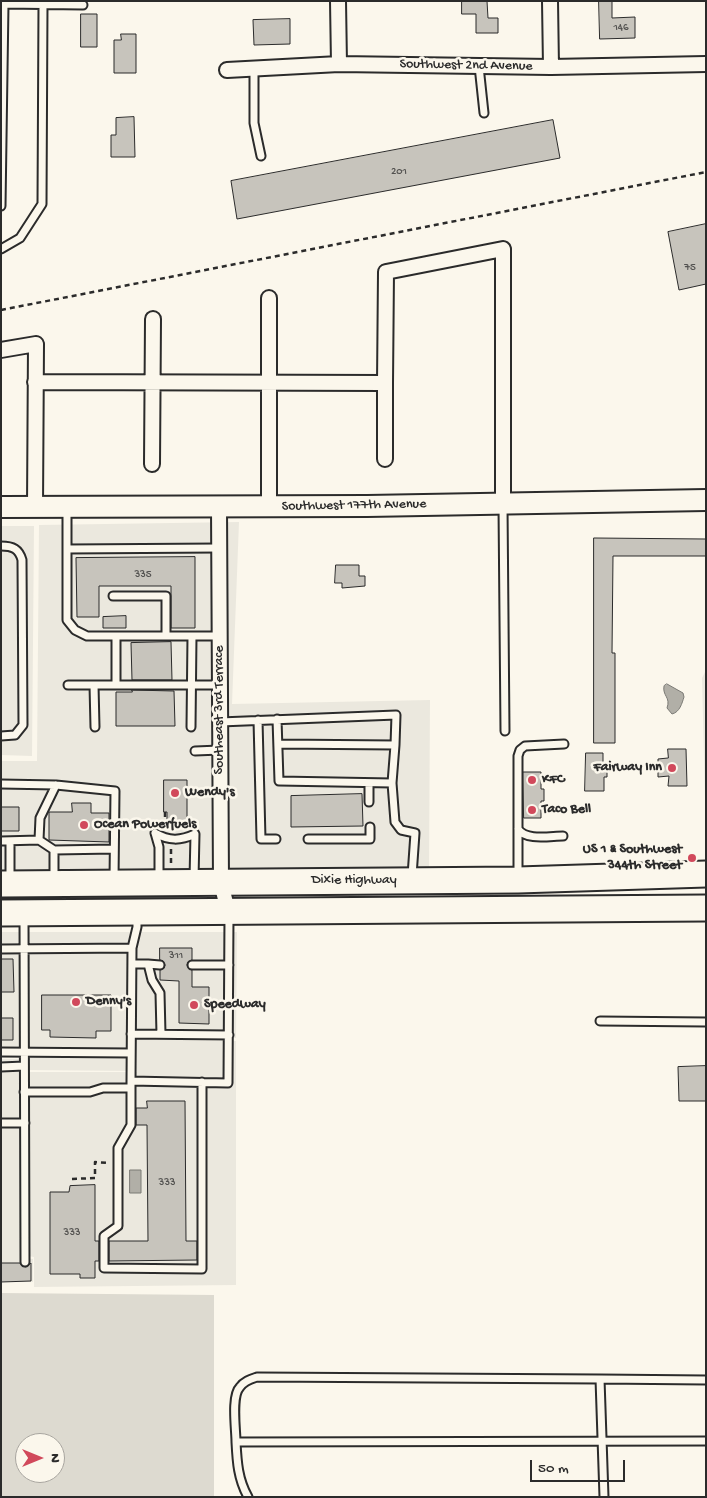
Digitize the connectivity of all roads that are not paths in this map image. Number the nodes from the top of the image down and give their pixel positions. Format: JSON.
{"nodes":[{"id":1,"x":338,"y":1,"type":"edge"},
{"id":2,"x":550,"y":1,"type":"edge"},
{"id":3,"x":43,"y":5,"type":"junction"},
{"id":4,"x":83,"y":5,"type":"dead end"},
{"id":5,"x":339,"y":64,"type":"junction"},
{"id":6,"x":706,"y":64,"type":"edge"},
{"id":7,"x":479,"y":66,"type":"junction"},
{"id":8,"x":551,"y":68,"type":"junction"},
{"id":9,"x":254,"y":69,"type":"junction"},
{"id":10,"x":227,"y":70,"type":"dead end"},
{"id":11,"x":484,"y":113,"type":"dead end"},
{"id":12,"x":261,"y":156,"type":"dead end"},
{"id":13,"x":1,"y":206,"type":"edge"},
{"id":14,"x":1,"y":249,"type":"edge"},
{"id":15,"x":269,"y":298,"type":"dead end"},
{"id":16,"x":153,"y":320,"type":"dead end"},
{"id":17,"x":1,"y":350,"type":"edge"},
{"id":18,"x":153,"y":381,"type":"junction"},
{"id":19,"x":36,"y":382,"type":"junction"},
{"id":20,"x":269,"y":382,"type":"junction"},
{"id":21,"x":385,"y":383,"type":"junction"},
{"id":22,"x":385,"y":459,"type":"dead end"},
{"id":23,"x":152,"y":464,"type":"dead end"},
{"id":24,"x":706,"y":500,"type":"edge"},
{"id":25,"x":503,"y":503,"type":"junction"},
{"id":26,"x":1,"y":507,"type":"edge"},
{"id":27,"x":35,"y":507,"type":"junction"},
{"id":28,"x":67,"y":507,"type":"junction"},
{"id":29,"x":219,"y":507,"type":"junction"},
{"id":30,"x":269,"y":507,"type":"junction"},
{"id":31,"x":1,"y":546,"type":"edge"},
{"id":32,"x":219,"y":548,"type":"junction"},
{"id":33,"x":67,"y":549,"type":"junction"},
{"id":34,"x":113,"y":596,"type":"dead end"},
{"id":35,"x":116,"y":636,"type":"junction"},
{"id":36,"x":166,"y":636,"type":"junction"},
{"id":37,"x":192,"y":636,"type":"junction"},
{"id":38,"x":220,"y":636,"type":"junction"},
{"id":39,"x":68,"y":685,"type":"dead end"},
{"id":40,"x":94,"y":685,"type":"junction"},
{"id":41,"x":116,"y":685,"type":"junction"},
{"id":42,"x":192,"y":685,"type":"junction"},
{"id":43,"x":220,"y":685,"type":"junction"},
{"id":44,"x":277,"y":719,"type":"junction"},
{"id":45,"x":258,"y":720,"type":"junction"},
{"id":46,"x":220,"y":722,"type":"junction"},
{"id":47,"x":95,"y":726,"type":"dead end"},
{"id":48,"x":191,"y":727,"type":"dead end"},
{"id":49,"x":504,"y":730,"type":"dead end"},
{"id":50,"x":1,"y":736,"type":"edge"},
{"id":51,"x":278,"y":744,"type":"junction"},
{"id":52,"x":564,"y":744,"type":"dead end"},
{"id":53,"x":395,"y":745,"type":"junction"},
{"id":54,"x":220,"y":750,"type":"junction"},
{"id":55,"x":195,"y":751,"type":"dead end"},
{"id":56,"x":369,"y":783,"type":"junction"},
{"id":57,"x":392,"y":783,"type":"junction"},
{"id":58,"x":1,"y":784,"type":"edge"},
{"id":59,"x":56,"y":785,"type":"junction"},
{"id":60,"x":369,"y":802,"type":"dead end"},
{"id":61,"x":370,"y":827,"type":"dead end"},
{"id":62,"x":518,"y":828,"type":"junction"},
{"id":63,"x":563,"y":836,"type":"dead end"},
{"id":64,"x":276,"y":839,"type":"dead end"},
{"id":65,"x":308,"y":839,"type":"dead end"},
{"id":66,"x":39,"y":840,"type":"junction"},
{"id":67,"x":1,"y":841,"type":"edge"},
{"id":68,"x":10,"y":841,"type":"junction"},
{"id":69,"x":114,"y":849,"type":"junction"},
{"id":70,"x":54,"y":850,"type":"junction"},
{"id":71,"x":165,"y":874,"type":"junction"},
{"id":72,"x":706,"y":874,"type":"edge"},
{"id":73,"x":518,"y":880,"type":"junction"},
{"id":74,"x":412,"y":881,"type":"junction"},
{"id":75,"x":114,"y":883,"type":"junction"},
{"id":76,"x":194,"y":883,"type":"junction"},
{"id":77,"x":221,"y":883,"type":"junction"},
{"id":78,"x":5,"y":884,"type":"edge"},
{"id":79,"x":54,"y":884,"type":"junction"},
{"id":80,"x":706,"y":908,"type":"edge"},
{"id":81,"x":228,"y":911,"type":"junction"},
{"id":82,"x":12,"y":913,"type":"edge"},
{"id":83,"x":137,"y":913,"type":"junction"},
{"id":84,"x":132,"y":948,"type":"junction"},
{"id":85,"x":1,"y":949,"type":"edge"},
{"id":86,"x":24,"y":949,"type":"junction"},
{"id":87,"x":132,"y":964,"type":"junction"},
{"id":88,"x":148,"y":964,"type":"junction"},
{"id":89,"x":160,"y":965,"type":"dead end"},
{"id":90,"x":192,"y":965,"type":"dead end"},
{"id":91,"x":229,"y":965,"type":"junction"},
{"id":92,"x":600,"y":1021,"type":"dead end"},
{"id":93,"x":706,"y":1022,"type":"edge"},
{"id":94,"x":132,"y":1034,"type":"junction"},
{"id":95,"x":160,"y":1034,"type":"junction"},
{"id":96,"x":229,"y":1036,"type":"junction"},
{"id":97,"x":1,"y":1052,"type":"edge"},
{"id":98,"x":24,"y":1052,"type":"junction"},
{"id":99,"x":132,"y":1053,"type":"junction"},
{"id":100,"x":1,"y":1066,"type":"edge"},
{"id":101,"x":24,"y":1066,"type":"junction"},
{"id":102,"x":202,"y":1082,"type":"junction"},
{"id":103,"x":131,"y":1085,"type":"junction"},
{"id":104,"x":24,"y":1092,"type":"junction"},
{"id":105,"x":1,"y":1123,"type":"edge"},
{"id":106,"x":25,"y":1123,"type":"junction"},
{"id":107,"x":25,"y":1262,"type":"dead end"},
{"id":108,"x":600,"y":1379,"type":"junction"},
{"id":109,"x":706,"y":1380,"type":"edge"},
{"id":110,"x":602,"y":1441,"type":"junction"},
{"id":111,"x":706,"y":1441,"type":"edge"},
{"id":112,"x":236,"y":1442,"type":"junction"},
{"id":113,"x":248,"y":1497,"type":"edge"},
{"id":114,"x":604,"y":1497,"type":"edge"}],
"edges":[{"from":1,"to":5,"type":"street"},
{"from":2,"to":8,"type":"street"},
{"from":3,"to":4,"type":"lane"},
{"from":3,"to":13,"type":"lane"},
{"from":3,"to":14,"type":"lane"},
{"from":5,"to":7,"type":"street","name":"Southwest 2nd Avenue"},
{"from":5,"to":9,"type":"street","name":"Southwest 2nd Avenue"},
{"from":6,"to":8,"type":"street","name":"Southwest 2nd Avenue"},
{"from":7,"to":8,"type":"street","name":"Southwest 2nd Avenue"},
{"from":7,"to":11,"type":"lane"},
{"from":9,"to":10,"type":"street","name":"Southwest 2nd Avenue"},
{"from":9,"to":12,"type":"lane"},
{"from":15,"to":20,"type":"street"},
{"from":16,"to":18,"type":"street"},
{"from":17,"to":19,"type":"street"},
{"from":18,"to":19,"type":"street"},
{"from":18,"to":20,"type":"street"},
{"from":18,"to":23,"type":"street"},
{"from":19,"to":27,"type":"street"},
{"from":20,"to":21,"type":"street"},
{"from":20,"to":30,"type":"street"},
{"from":21,"to":22,"type":"street"},
{"from":21,"to":25,"type":"street"},
{"from":24,"to":25,"type":"main road","name":"Southwest 177th Avenue"},
{"from":25,"to":30,"type":"main road","name":"Southwest 177th Avenue"},
{"from":25,"to":49,"type":"lane"},
{"from":26,"to":27,"type":"main road","name":"Southwest 177th Avenue"},
{"from":27,"to":28,"type":"main road","name":"Southwest 177th Avenue"},
{"from":28,"to":29,"type":"main road","name":"Southwest 177th Avenue"},
{"from":28,"to":33,"type":"lane"},
{"from":29,"to":30,"type":"main road","name":"Southwest 177th Avenue"},
{"from":29,"to":32,"type":"street","name":"Southeast 3rd Terrace"},
{"from":31,"to":50,"type":"lane"},
{"from":32,"to":33,"type":"lane"},
{"from":32,"to":38,"type":"street","name":"Southeast 3rd Terrace"},
{"from":33,"to":35,"type":"lane"},
{"from":34,"to":36,"type":"lane"},
{"from":35,"to":36,"type":"lane"},
{"from":35,"to":41,"type":"lane"},
{"from":36,"to":37,"type":"lane"},
{"from":37,"to":38,"type":"lane"},
{"from":37,"to":42,"type":"lane"},
{"from":38,"to":43,"type":"street","name":"Southeast 3rd Terrace"},
{"from":39,"to":40,"type":"lane"},
{"from":40,"to":41,"type":"lane"},
{"from":40,"to":47,"type":"lane"},
{"from":41,"to":42,"type":"lane"},
{"from":42,"to":43,"type":"lane"},
{"from":42,"to":48,"type":"lane"},
{"from":43,"to":46,"type":"street","name":"Southeast 3rd Terrace"},
{"from":44,"to":45,"type":"lane"},
{"from":44,"to":51,"type":"lane"},
{"from":44,"to":53,"type":"lane"},
{"from":45,"to":46,"type":"lane"},
{"from":45,"to":64,"type":"lane"},
{"from":46,"to":54,"type":"street","name":"Southeast 3rd Terrace"},
{"from":51,"to":53,"type":"lane"},
{"from":51,"to":56,"type":"lane"},
{"from":52,"to":62,"type":"lane"},
{"from":53,"to":57,"type":"lane"},
{"from":54,"to":55,"type":"lane"},
{"from":54,"to":77,"type":"street","name":"Southeast 3rd Terrace"},
{"from":56,"to":57,"type":"lane"},
{"from":56,"to":60,"type":"lane"},
{"from":57,"to":74,"type":"lane"},
{"from":58,"to":59,"type":"lane"},
{"from":59,"to":66,"type":"lane"},
{"from":59,"to":69,"type":"lane"},
{"from":61,"to":65,"type":"lane"},
{"from":62,"to":63,"type":"lane"},
{"from":62,"to":73,"type":"lane"},
{"from":66,"to":68,"type":"lane"},
{"from":66,"to":70,"type":"lane"},
{"from":67,"to":68,"type":"lane"},
{"from":68,"to":78,"type":"lane"},
{"from":69,"to":70,"type":"lane"},
{"from":69,"to":75,"type":"lane"},
{"from":70,"to":79,"type":"lane"},
{"from":71,"to":75,"type":"highway","name":"Dixie Highway"},
{"from":71,"to":76,"type":"highway","name":"Dixie Highway"},
{"from":71,"to":76,"type":"lane"},
{"from":72,"to":73,"type":"highway","name":"Dixie Highway"},
{"from":73,"to":74,"type":"highway","name":"Dixie Highway"},
{"from":74,"to":77,"type":"highway","name":"Dixie Highway"},
{"from":75,"to":79,"type":"highway","name":"Dixie Highway"},
{"from":76,"to":77,"type":"highway","name":"Dixie Highway"},
{"from":77,"to":81,"type":"street","name":"Southeast 3rd Terrace"},
{"from":78,"to":79,"type":"highway","name":"Dixie Highway"},
{"from":80,"to":81,"type":"highway","name":"Dixie Highway"},
{"from":81,"to":83,"type":"highway","name":"Dixie Highway"},
{"from":81,"to":91,"type":"lane"},
{"from":82,"to":83,"type":"highway","name":"Dixie Highway"},
{"from":82,"to":86,"type":"lane"},
{"from":83,"to":84,"type":"lane"},
{"from":84,"to":86,"type":"lane"},
{"from":84,"to":87,"type":"lane"},
{"from":85,"to":86,"type":"lane"},
{"from":86,"to":98,"type":"lane"},
{"from":87,"to":88,"type":"lane"},
{"from":87,"to":94,"type":"lane"},
{"from":88,"to":89,"type":"lane"},
{"from":88,"to":95,"type":"lane"},
{"from":90,"to":91,"type":"lane"},
{"from":91,"to":96,"type":"lane"},
{"from":92,"to":93,"type":"lane"},
{"from":94,"to":95,"type":"lane"},
{"from":94,"to":99,"type":"lane"},
{"from":95,"to":96,"type":"lane"},
{"from":96,"to":102,"type":"lane"},
{"from":97,"to":98,"type":"lane"},
{"from":98,"to":99,"type":"lane"},
{"from":98,"to":101,"type":"lane"},
{"from":99,"to":103,"type":"lane"},
{"from":100,"to":101,"type":"lane"},
{"from":101,"to":104,"type":"lane"},
{"from":102,"to":103,"type":"lane"},
{"from":102,"to":103,"type":"lane"},
{"from":103,"to":104,"type":"lane"},
{"from":104,"to":106,"type":"lane"},
{"from":105,"to":106,"type":"lane"},
{"from":106,"to":107,"type":"lane"},
{"from":108,"to":109,"type":"lane"},
{"from":108,"to":110,"type":"lane"},
{"from":108,"to":112,"type":"lane"},
{"from":110,"to":111,"type":"lane"},
{"from":110,"to":112,"type":"lane"},
{"from":110,"to":114,"type":"lane"},
{"from":112,"to":113,"type":"lane"}]}
